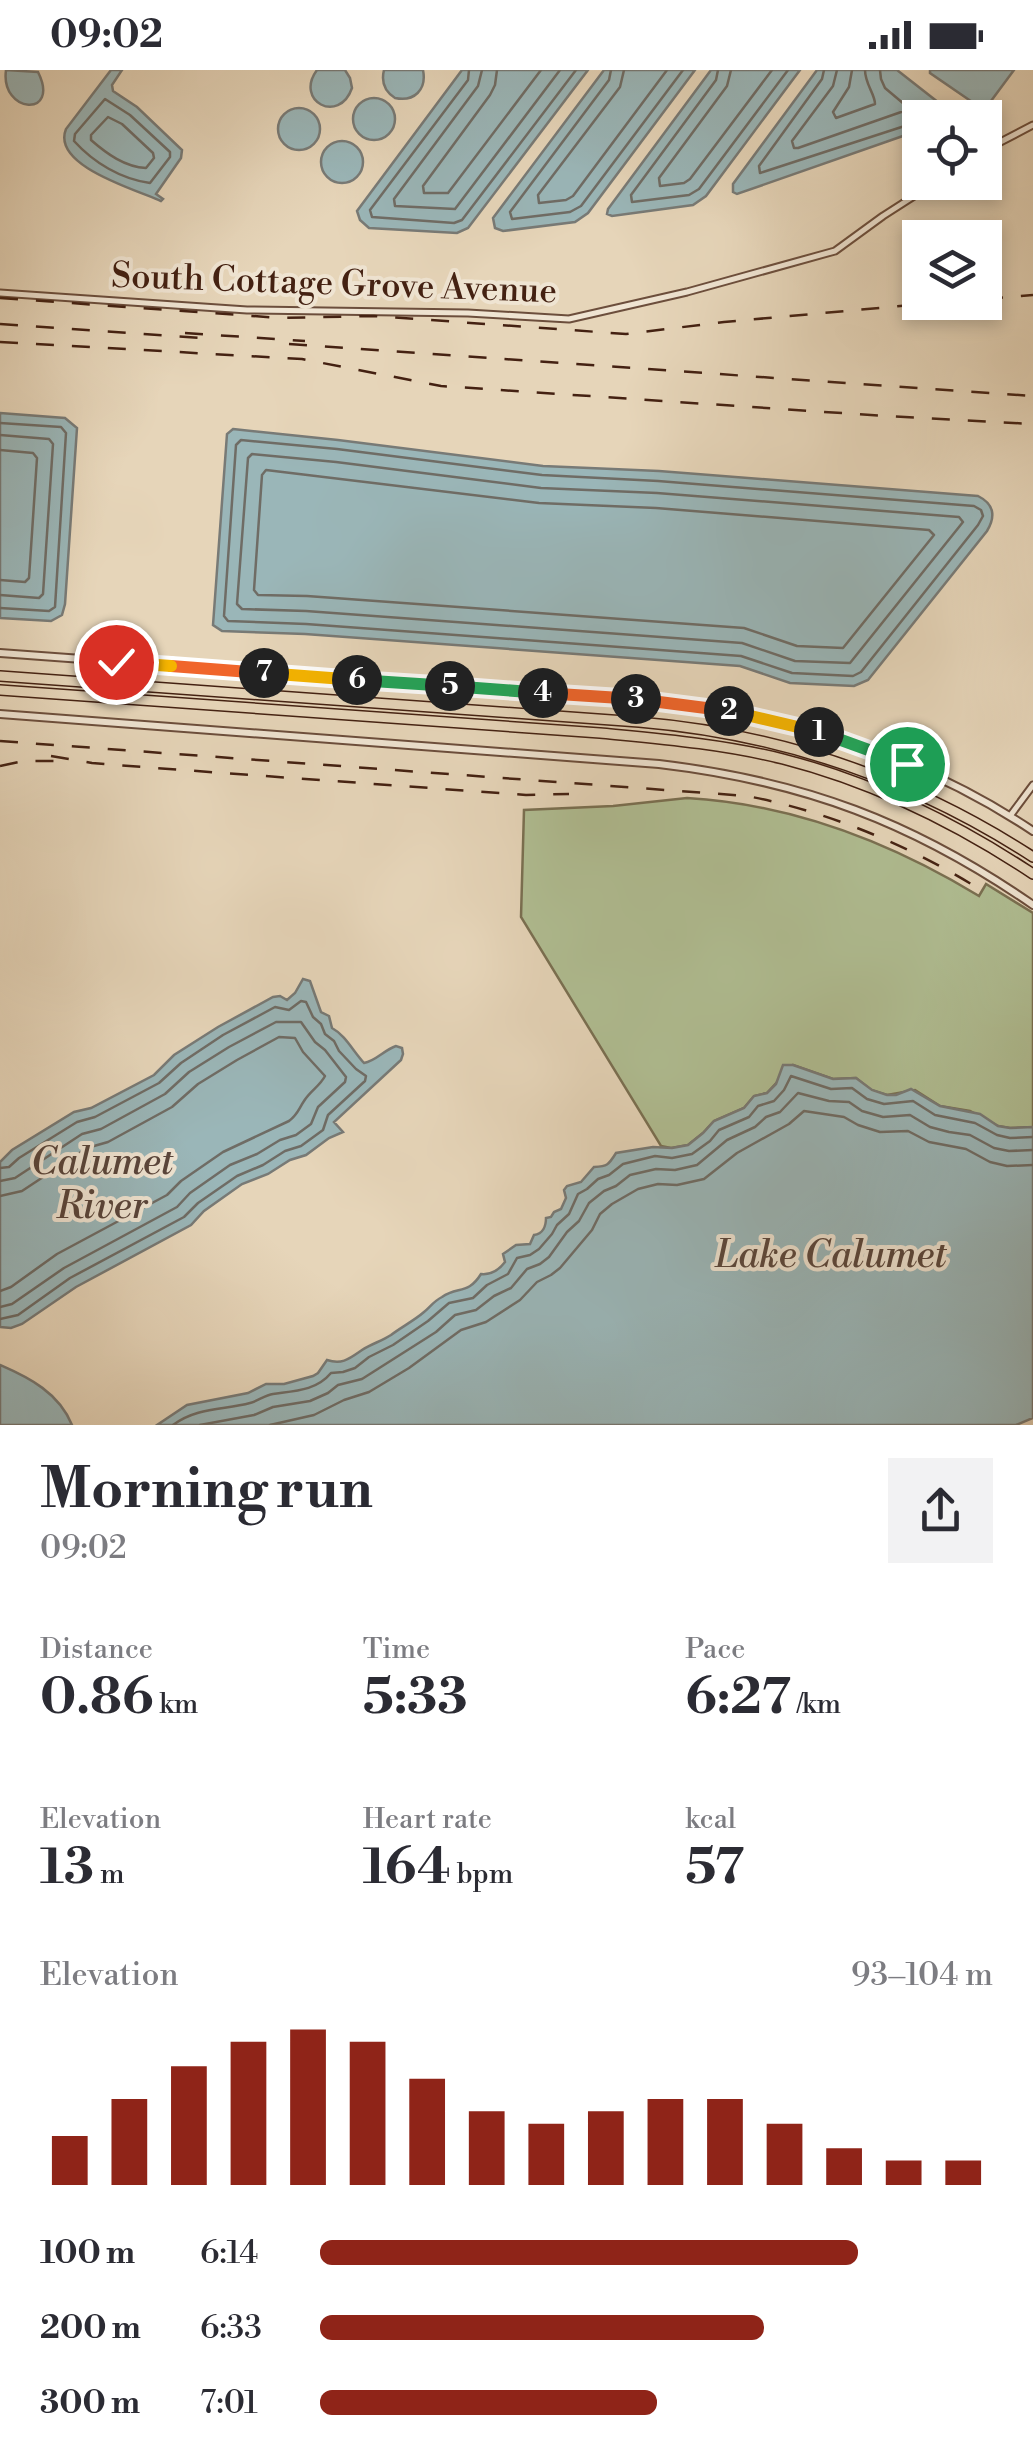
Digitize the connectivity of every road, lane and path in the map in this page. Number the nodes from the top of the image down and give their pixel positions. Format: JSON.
{"nodes":[{"id":1,"x":1033,"y":125,"type":"edge"},
{"id":2,"x":1002,"y":141,"type":"edge"},
{"id":3,"x":908,"y":200,"type":"edge"},
{"id":4,"x":0,"y":293,"type":"edge"},
{"id":5,"x":0,"y":654,"type":"edge"},
{"id":6,"x":0,"y":676,"type":"edge"},
{"id":7,"x":0,"y":690,"type":"edge"},
{"id":8,"x":0,"y":714,"type":"edge"},
{"id":9,"x":1033,"y":785,"type":"edge"},
{"id":10,"x":1010,"y":816,"type":"junction"},
{"id":11,"x":1033,"y":831,"type":"edge"},
{"id":12,"x":1033,"y":857,"type":"edge"},
{"id":13,"x":1033,"y":874,"type":"edge"},
{"id":14,"x":1033,"y":905,"type":"edge"}],
"edges":[{"from":1,"to":2,"type":"street"},
{"from":3,"to":4,"type":"street","name":"South Cottage Grove Avenue"},
{"from":5,"to":10,"type":"street"},
{"from":6,"to":12,"type":"highway"},
{"from":7,"to":13,"type":"highway"},
{"from":8,"to":14,"type":"street"},
{"from":9,"to":10,"type":"street"},
{"from":10,"to":11,"type":"street"}]}
